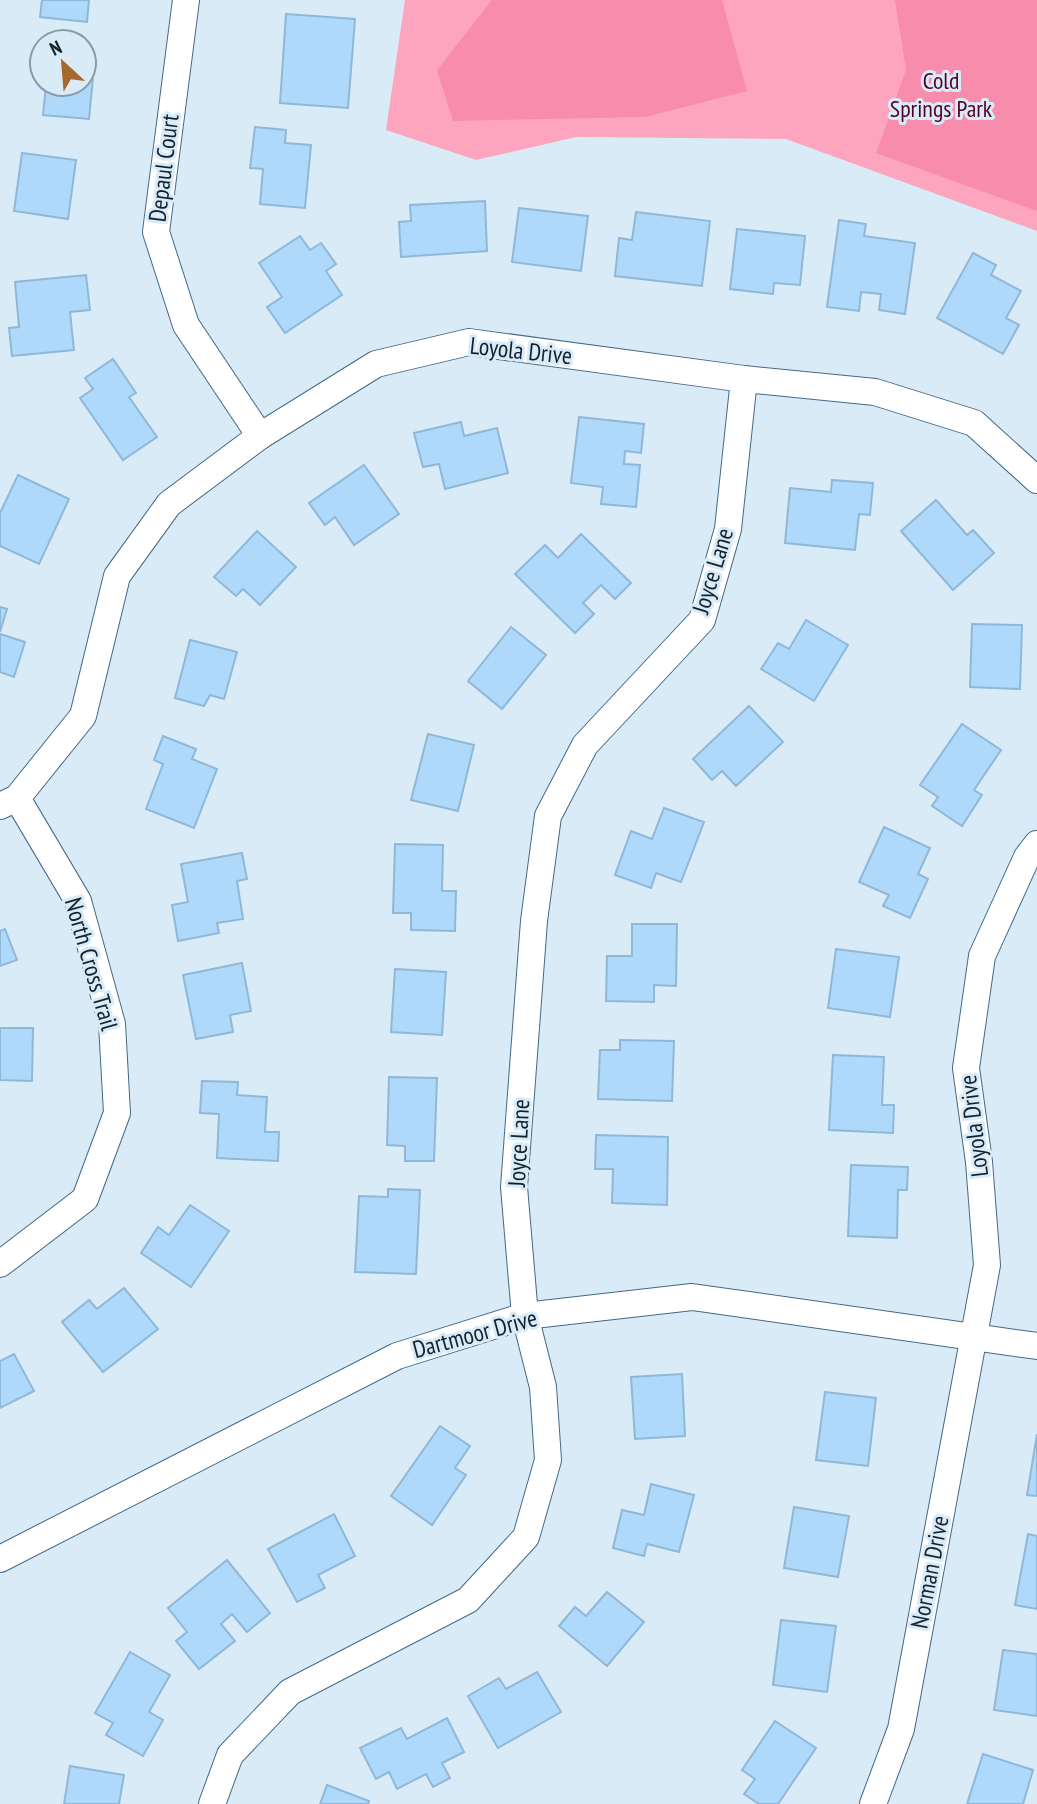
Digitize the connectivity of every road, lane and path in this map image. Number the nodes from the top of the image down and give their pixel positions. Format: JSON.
{"nodes":[{"id":1,"x":186,"y":0,"type":"edge"},
{"id":2,"x":744,"y":379,"type":"junction"},
{"id":3,"x":260,"y":436,"type":"junction"},
{"id":4,"x":1037,"y":480,"type":"edge"},
{"id":5,"x":9,"y":802,"type":"edge"},
{"id":6,"x":1037,"y":844,"type":"edge"},
{"id":7,"x":0,"y":1264,"type":"edge"},
{"id":8,"x":525,"y":1316,"type":"junction"},
{"id":9,"x":975,"y":1336,"type":"junction"},
{"id":10,"x":1037,"y":1346,"type":"edge"},
{"id":11,"x":0,"y":1559,"type":"edge"},
{"id":12,"x":212,"y":1804,"type":"edge"},
{"id":13,"x":873,"y":1804,"type":"edge"}],
"edges":[{"from":1,"to":3,"type":"street","name":"Depaul Court"},
{"from":2,"to":3,"type":"street","name":"Loyola Drive"},
{"from":2,"to":4,"type":"street","name":"Loyola Drive"},
{"from":2,"to":8,"type":"street","name":"Joyce Lane"},
{"from":3,"to":5,"type":"street","name":"Loyola Drive"},
{"from":5,"to":7,"type":"street","name":"North Cross Trail"},
{"from":6,"to":9,"type":"street","name":"Loyola Drive"},
{"from":8,"to":9,"type":"street","name":"Dartmoor Drive"},
{"from":8,"to":11,"type":"street","name":"Dartmoor Drive"},
{"from":8,"to":12,"type":"street","name":"Joyce Lane"},
{"from":9,"to":10,"type":"street","name":"Dartmoor Drive"},
{"from":9,"to":13,"type":"street","name":"Norman Drive"}]}
